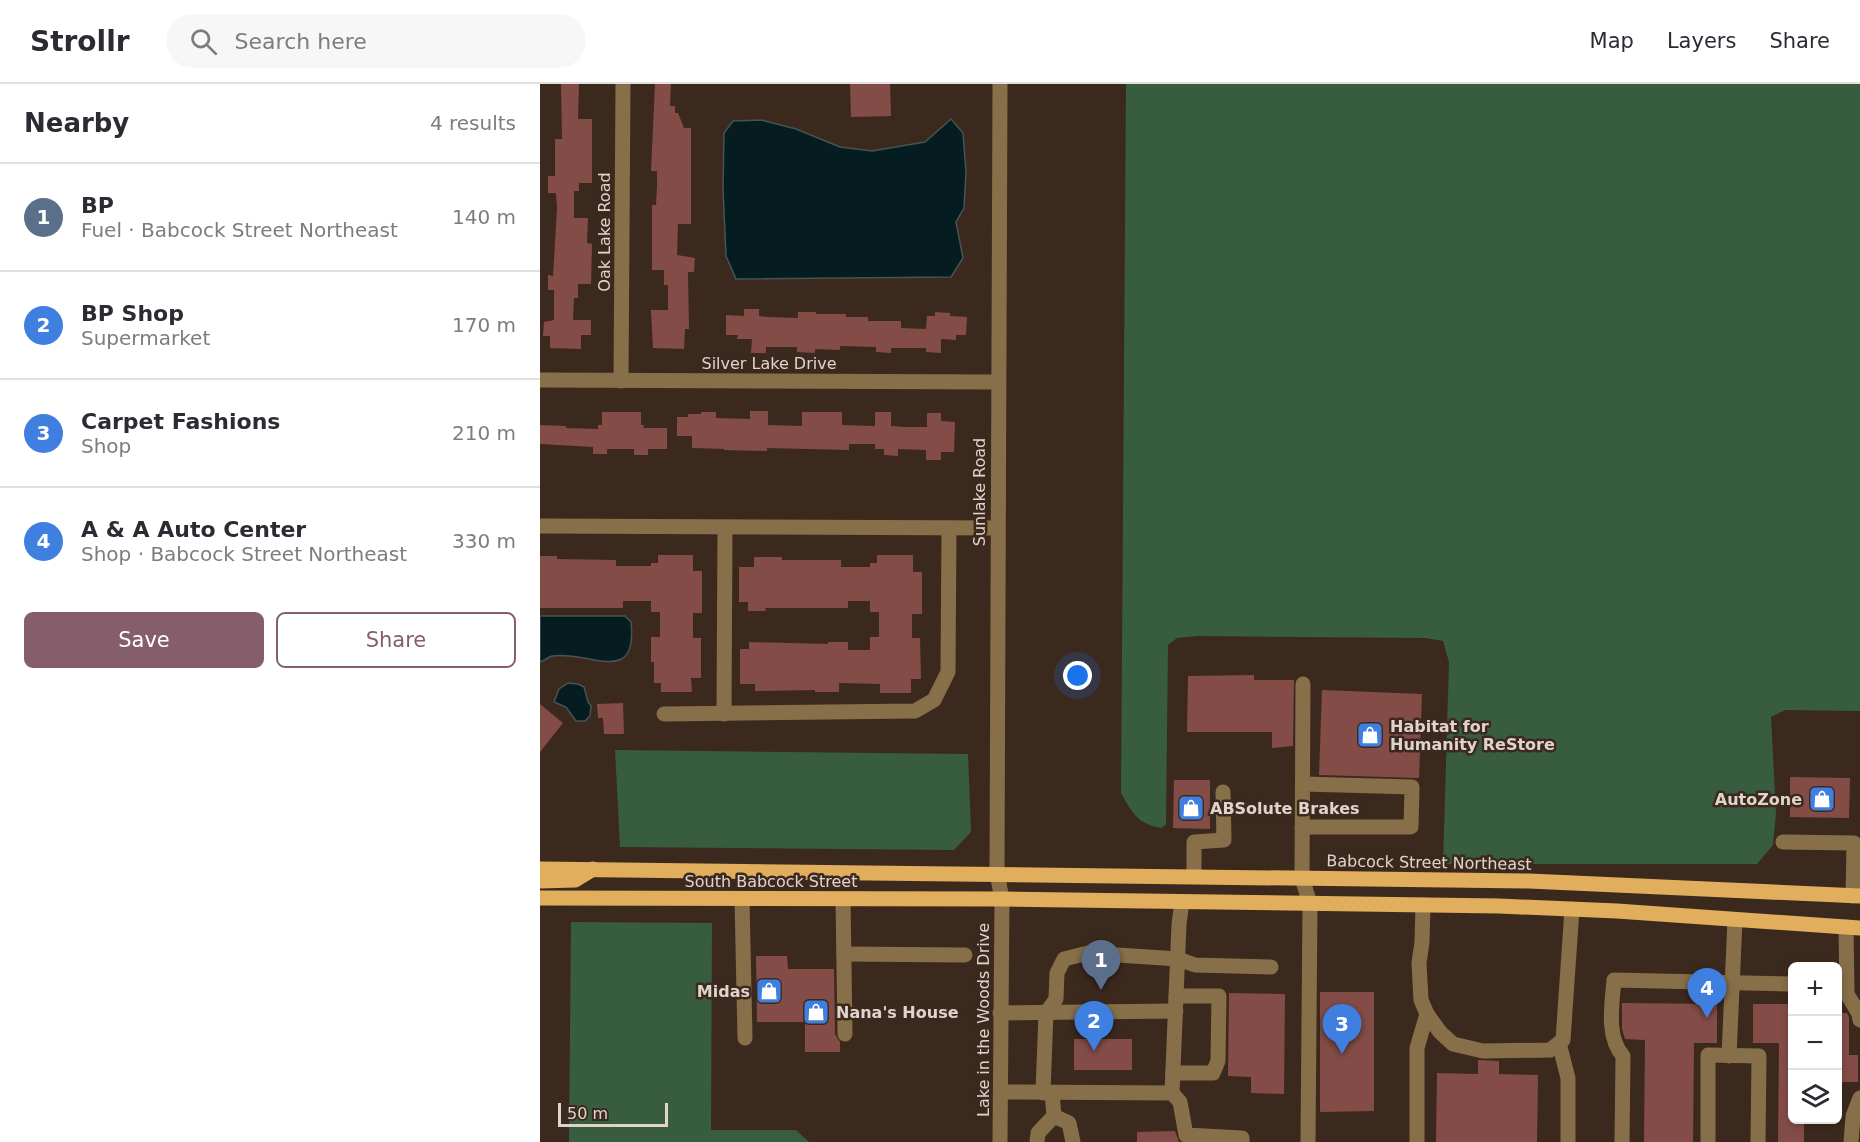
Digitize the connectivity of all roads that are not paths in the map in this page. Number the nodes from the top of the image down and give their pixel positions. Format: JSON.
{"nodes":[{"id":1,"x":623,"y":84,"type":"edge"},
{"id":2,"x":1000,"y":84,"type":"edge"},
{"id":3,"x":540,"y":380,"type":"edge"},
{"id":4,"x":621,"y":381,"type":"junction"},
{"id":5,"x":998,"y":382,"type":"junction"},
{"id":6,"x":540,"y":526,"type":"edge"},
{"id":7,"x":725,"y":527,"type":"junction"},
{"id":8,"x":950,"y":528,"type":"junction"},
{"id":9,"x":998,"y":528,"type":"junction"},
{"id":10,"x":1303,"y":684,"type":"dead end"},
{"id":11,"x":664,"y":714,"type":"dead end"},
{"id":12,"x":724,"y":714,"type":"junction"},
{"id":13,"x":1303,"y":784,"type":"junction"},
{"id":14,"x":1223,"y":792,"type":"dead end"},
{"id":15,"x":1302,"y":826,"type":"junction"},
{"id":16,"x":1783,"y":842,"type":"dead end"},
{"id":17,"x":540,"y":869,"type":"edge"},
{"id":18,"x":592,"y":869,"type":"junction"},
{"id":19,"x":997,"y":873,"type":"junction"},
{"id":20,"x":1194,"y":876,"type":"junction"},
{"id":21,"x":1302,"y":878,"type":"junction"},
{"id":22,"x":540,"y":880,"type":"edge"},
{"id":23,"x":1857,"y":896,"type":"edge"},
{"id":24,"x":540,"y":898,"type":"edge"},
{"id":25,"x":742,"y":899,"type":"junction"},
{"id":26,"x":843,"y":899,"type":"junction"},
{"id":27,"x":1002,"y":899,"type":"junction"},
{"id":28,"x":1182,"y":902,"type":"junction"},
{"id":29,"x":1310,"y":904,"type":"junction"},
{"id":30,"x":1423,"y":905,"type":"junction"},
{"id":31,"x":1572,"y":909,"type":"junction"},
{"id":32,"x":1735,"y":920,"type":"junction"},
{"id":33,"x":1860,"y":920,"type":"edge"},
{"id":34,"x":1853,"y":928,"type":"edge"},
{"id":35,"x":844,"y":954,"type":"junction"},
{"id":36,"x":965,"y":954,"type":"dead end"},
{"id":37,"x":1178,"y":959,"type":"junction"},
{"id":38,"x":1271,"y":967,"type":"dead end"},
{"id":39,"x":1733,"y":983,"type":"junction"},
{"id":40,"x":1788,"y":984,"type":"edge"},
{"id":41,"x":1176,"y":1004,"type":"junction"},
{"id":42,"x":1000,"y":1013,"type":"junction"},
{"id":43,"x":1046,"y":1013,"type":"junction"},
{"id":44,"x":1427,"y":1014,"type":"junction"},
{"id":45,"x":1860,"y":1020,"type":"edge"},
{"id":46,"x":845,"y":1034,"type":"dead end"},
{"id":47,"x":745,"y":1038,"type":"dead end"},
{"id":48,"x":1559,"y":1043,"type":"junction"},
{"id":49,"x":1729,"y":1056,"type":"junction"},
{"id":50,"x":1173,"y":1073,"type":"junction"},
{"id":51,"x":1001,"y":1092,"type":"junction"},
{"id":52,"x":1047,"y":1093,"type":"junction"},
{"id":53,"x":1173,"y":1093,"type":"junction"},
{"id":54,"x":1860,"y":1098,"type":"edge"},
{"id":55,"x":1054,"y":1116,"type":"junction"},
{"id":56,"x":1000,"y":1142,"type":"edge"},
{"id":57,"x":1037,"y":1142,"type":"edge"},
{"id":58,"x":1073,"y":1142,"type":"edge"},
{"id":59,"x":1242,"y":1142,"type":"edge"},
{"id":60,"x":1308,"y":1142,"type":"edge"},
{"id":61,"x":1417,"y":1142,"type":"edge"},
{"id":62,"x":1568,"y":1142,"type":"edge"},
{"id":63,"x":1622,"y":1142,"type":"edge"},
{"id":64,"x":1708,"y":1142,"type":"edge"},
{"id":65,"x":1758,"y":1142,"type":"edge"},
{"id":66,"x":1851,"y":1142,"type":"edge"}],
"edges":[{"from":1,"to":4,"type":"street","name":"Oak Lake Road"},
{"from":2,"to":5,"type":"street","name":"Sunlake Road"},
{"from":3,"to":4,"type":"street","name":"Silver Lake Drive"},
{"from":4,"to":5,"type":"street","name":"Silver Lake Drive"},
{"from":5,"to":9,"type":"street","name":"Sunlake Road"},
{"from":6,"to":7,"type":"street"},
{"from":7,"to":8,"type":"street"},
{"from":7,"to":12,"type":"street"},
{"from":8,"to":9,"type":"street"},
{"from":8,"to":12,"type":"street"},
{"from":9,"to":19,"type":"street","name":"Sunlake Road"},
{"from":10,"to":13,"type":"street"},
{"from":11,"to":12,"type":"street"},
{"from":13,"to":15,"type":"street"},
{"from":13,"to":15,"type":"street"},
{"from":14,"to":20,"type":"street"},
{"from":15,"to":21,"type":"street"},
{"from":16,"to":23,"type":"street"},
{"from":17,"to":18,"type":"main road","name":"South Babcock Street"},
{"from":18,"to":19,"type":"main road","name":"South Babcock Street"},
{"from":18,"to":22,"type":"main road"},
{"from":19,"to":20,"type":"main road","name":"Babcock Street Northeast"},
{"from":19,"to":27,"type":"street","name":"Sunlake Road"},
{"from":20,"to":21,"type":"main road","name":"Babcock Street Northeast"},
{"from":21,"to":23,"type":"main road","name":"Babcock Street Northeast"},
{"from":21,"to":29,"type":"street"},
{"from":24,"to":25,"type":"main road","name":"South Babcock Street"},
{"from":25,"to":26,"type":"main road","name":"South Babcock Street"},
{"from":25,"to":47,"type":"street"},
{"from":26,"to":27,"type":"main road","name":"South Babcock Street"},
{"from":26,"to":35,"type":"street"},
{"from":27,"to":28,"type":"main road"},
{"from":27,"to":42,"type":"street","name":"Lake in the Woods Drive"},
{"from":28,"to":29,"type":"main road"},
{"from":28,"to":37,"type":"street"},
{"from":29,"to":30,"type":"main road"},
{"from":29,"to":60,"type":"street"},
{"from":30,"to":31,"type":"main road"},
{"from":30,"to":44,"type":"street"},
{"from":31,"to":32,"type":"main road"},
{"from":31,"to":48,"type":"street"},
{"from":32,"to":34,"type":"main road"},
{"from":32,"to":39,"type":"street"},
{"from":33,"to":34,"type":"main road"},
{"from":34,"to":45,"type":"street"},
{"from":35,"to":36,"type":"street"},
{"from":35,"to":46,"type":"street"},
{"from":37,"to":38,"type":"street"},
{"from":37,"to":41,"type":"street"},
{"from":37,"to":43,"type":"street"},
{"from":39,"to":40,"type":"street"},
{"from":39,"to":49,"type":"street"},
{"from":39,"to":63,"type":"street"},
{"from":41,"to":43,"type":"street"},
{"from":41,"to":50,"type":"street"},
{"from":41,"to":50,"type":"street"},
{"from":42,"to":43,"type":"street"},
{"from":42,"to":51,"type":"street","name":"Lake in the Woods Drive"},
{"from":43,"to":52,"type":"street"},
{"from":44,"to":48,"type":"street"},
{"from":44,"to":61,"type":"street"},
{"from":48,"to":62,"type":"street"},
{"from":49,"to":64,"type":"street"},
{"from":49,"to":65,"type":"street"},
{"from":50,"to":53,"type":"street"},
{"from":51,"to":52,"type":"street"},
{"from":51,"to":56,"type":"street","name":"Lake in the Woods Drive"},
{"from":52,"to":53,"type":"street"},
{"from":52,"to":55,"type":"street"},
{"from":53,"to":59,"type":"street"},
{"from":54,"to":66,"type":"street"},
{"from":55,"to":57,"type":"street"},
{"from":55,"to":58,"type":"street"}]}
